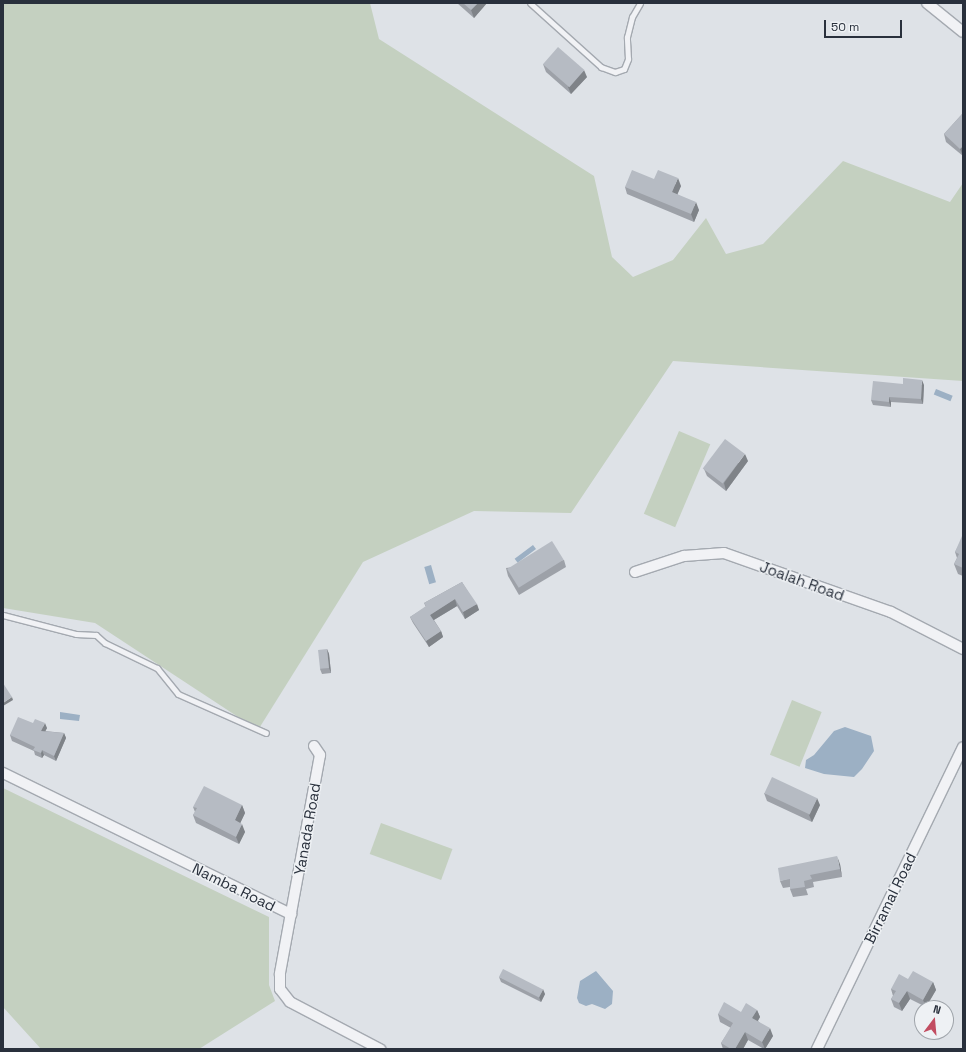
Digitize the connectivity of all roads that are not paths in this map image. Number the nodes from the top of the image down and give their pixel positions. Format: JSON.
{"nodes":[{"id":1,"x":530,"y":3,"type":"edge"},
{"id":2,"x":640,"y":3,"type":"edge"},
{"id":3,"x":927,"y":3,"type":"edge"},
{"id":4,"x":963,"y":32,"type":"edge"},
{"id":5,"x":634,"y":572,"type":"dead end"},
{"id":6,"x":3,"y":615,"type":"edge"},
{"id":7,"x":963,"y":649,"type":"edge"},
{"id":8,"x":266,"y":734,"type":"dead end"},
{"id":9,"x":314,"y":746,"type":"dead end"},
{"id":10,"x":963,"y":747,"type":"edge"},
{"id":11,"x":3,"y":773,"type":"edge"},
{"id":12,"x":292,"y":914,"type":"junction"},
{"id":13,"x":380,"y":1049,"type":"edge"},
{"id":14,"x":817,"y":1049,"type":"edge"}],
"edges":[{"from":1,"to":2,"type":"lane"},
{"from":3,"to":4,"type":"street"},
{"from":5,"to":7,"type":"street","name":"Joalah Road"},
{"from":6,"to":8,"type":"lane"},
{"from":9,"to":12,"type":"street","name":"Yanada Road"},
{"from":10,"to":14,"type":"street","name":"Birramal Road"},
{"from":11,"to":12,"type":"street","name":"Namba Road"},
{"from":12,"to":13,"type":"street","name":"Namba Road"}]}
